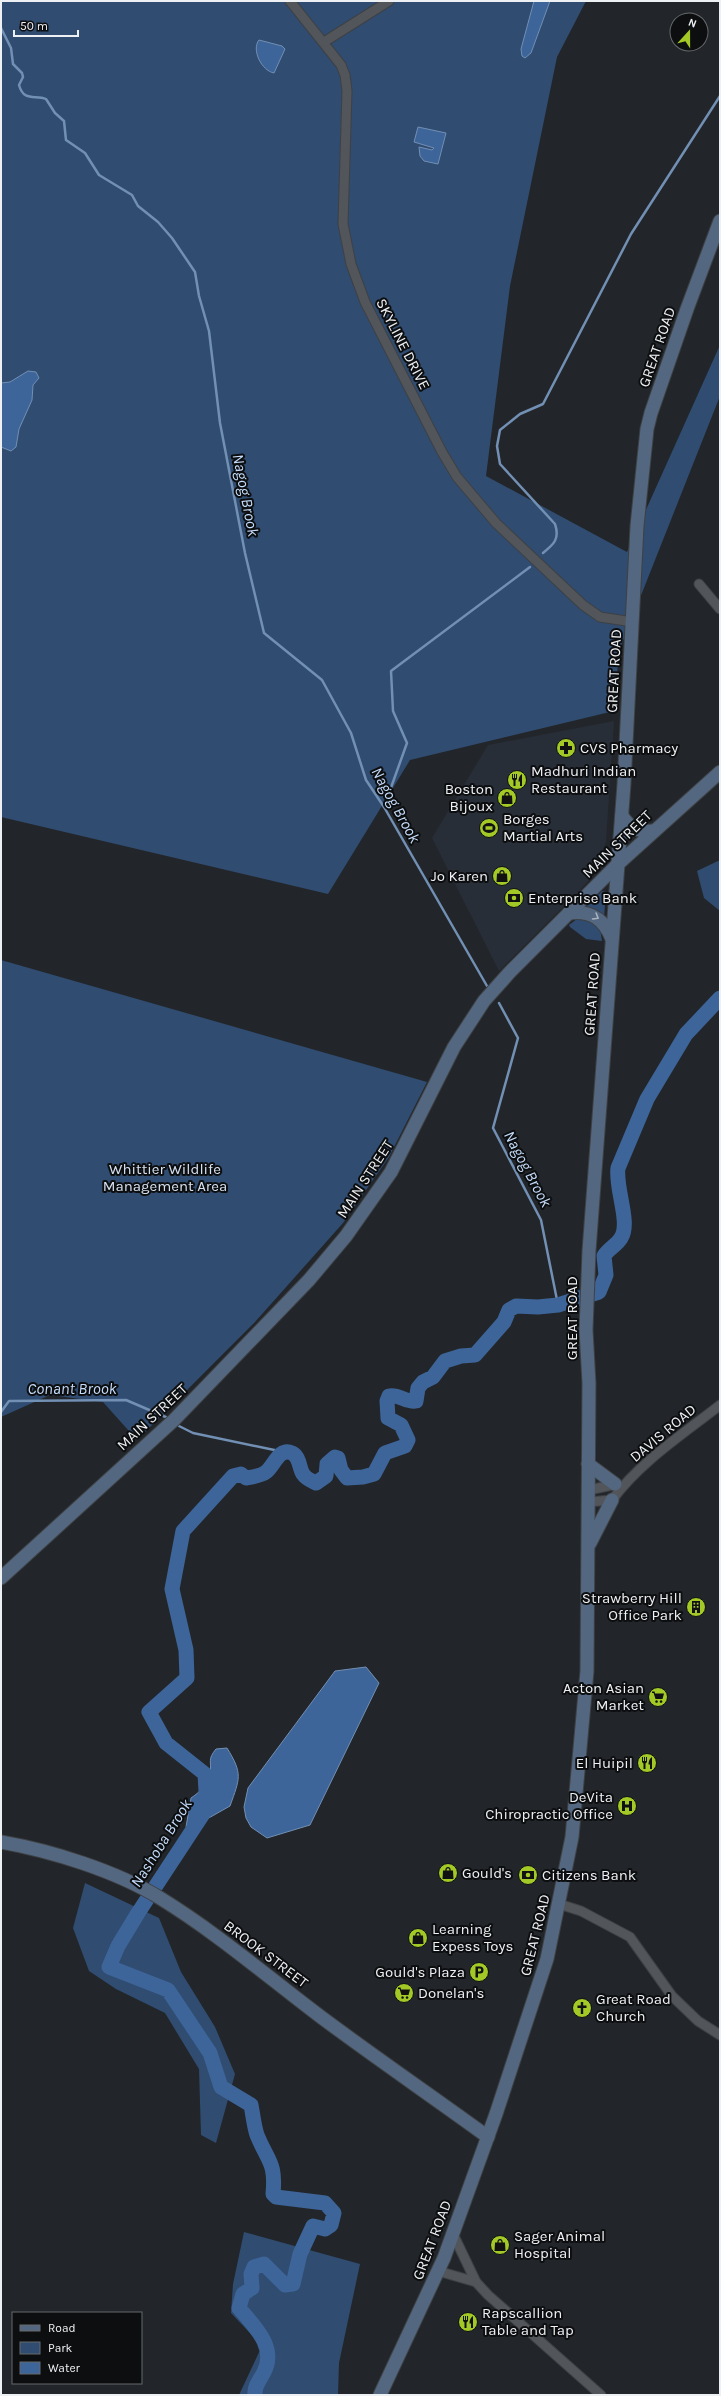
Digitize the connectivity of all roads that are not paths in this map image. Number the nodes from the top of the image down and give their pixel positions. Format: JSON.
{"nodes":[{"id":1,"x":290,"y":1,"type":"edge"},
{"id":2,"x":389,"y":1,"type":"edge"},
{"id":3,"x":324,"y":42,"type":"junction"},
{"id":4,"x":720,"y":221,"type":"edge"},
{"id":5,"x":699,"y":584,"type":"dead end"},
{"id":6,"x":720,"y":610,"type":"edge"},
{"id":7,"x":633,"y":622,"type":"junction"},
{"id":8,"x":720,"y":772,"type":"edge"},
{"id":9,"x":622,"y":816,"type":"junction"},
{"id":10,"x":653,"y":831,"type":"junction"},
{"id":11,"x":618,"y":864,"type":"junction"},
{"id":12,"x":570,"y":914,"type":"junction"},
{"id":13,"x":612,"y":939,"type":"junction"},
{"id":14,"x":720,"y":1404,"type":"edge"},
{"id":15,"x":588,"y":1464,"type":"junction"},
{"id":16,"x":620,"y":1484,"type":"junction"},
{"id":17,"x":589,"y":1496,"type":"junction"},
{"id":18,"x":612,"y":1500,"type":"junction"},
{"id":19,"x":589,"y":1546,"type":"junction"},
{"id":20,"x":1,"y":1578,"type":"edge"},
{"id":21,"x":1,"y":1842,"type":"edge"},
{"id":22,"x":559,"y":1904,"type":"junction"},
{"id":23,"x":720,"y":2035,"type":"edge"},
{"id":24,"x":488,"y":2137,"type":"junction"},
{"id":25,"x":453,"y":2234,"type":"junction"},
{"id":26,"x":438,"y":2271,"type":"junction"},
{"id":27,"x":476,"y":2282,"type":"junction"},
{"id":28,"x":380,"y":2395,"type":"edge"},
{"id":29,"x":601,"y":2395,"type":"edge"}],
"edges":[{"from":1,"to":3,"type":"street","name":"SKYLINE DRIVE"},
{"from":2,"to":3,"type":"street"},
{"from":3,"to":7,"type":"street","name":"SKYLINE DRIVE"},
{"from":4,"to":7,"type":"main road","name":"GREAT ROAD"},
{"from":5,"to":6,"type":"street"},
{"from":7,"to":9,"type":"main road","name":"GREAT ROAD"},
{"from":8,"to":10,"type":"main road","name":"MAIN STREET"},
{"from":9,"to":10,"type":"main road"},
{"from":9,"to":11,"type":"main road","name":"GREAT ROAD"},
{"from":10,"to":11,"type":"main road","name":"MAIN STREET"},
{"from":11,"to":12,"type":"main road","name":"MAIN STREET"},
{"from":11,"to":13,"type":"main road","name":"GREAT ROAD"},
{"from":12,"to":13,"type":"main road","one_way":true},
{"from":12,"to":20,"type":"main road","name":"MAIN STREET"},
{"from":13,"to":15,"type":"main road","name":"GREAT ROAD"},
{"from":14,"to":16,"type":"street","name":"DAVIS ROAD"},
{"from":15,"to":16,"type":"main road"},
{"from":15,"to":17,"type":"main road","name":"GREAT ROAD"},
{"from":16,"to":17,"type":"street","name":"DAVIS ROAD"},
{"from":16,"to":18,"type":"street","name":"DAVIS ROAD"},
{"from":17,"to":18,"type":"street"},
{"from":17,"to":19,"type":"main road","name":"GREAT ROAD"},
{"from":18,"to":19,"type":"main road"},
{"from":19,"to":22,"type":"main road","name":"GREAT ROAD"},
{"from":21,"to":24,"type":"main road","name":"BROOK STREET"},
{"from":22,"to":23,"type":"street"},
{"from":22,"to":24,"type":"main road","name":"GREAT ROAD"},
{"from":24,"to":25,"type":"main road","name":"GREAT ROAD"},
{"from":25,"to":26,"type":"main road","name":"GREAT ROAD"},
{"from":25,"to":27,"type":"street"},
{"from":26,"to":27,"type":"street"},
{"from":26,"to":28,"type":"main road","name":"GREAT ROAD"},
{"from":27,"to":29,"type":"street"}]}
